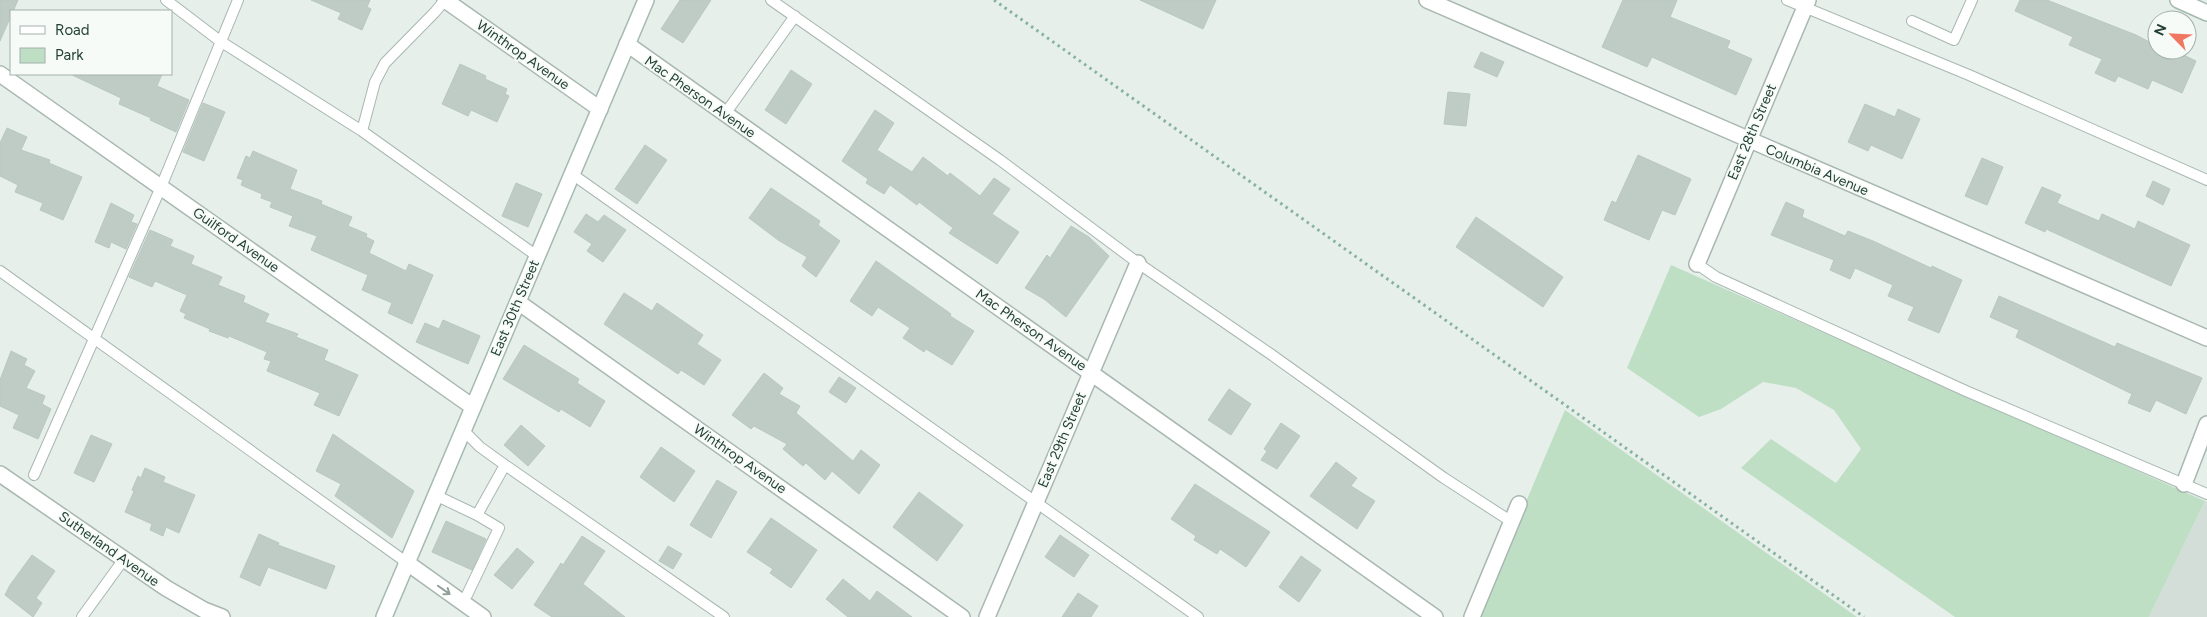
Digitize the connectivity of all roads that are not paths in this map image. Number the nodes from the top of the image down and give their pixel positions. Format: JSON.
{"nodes":[{"id":1,"x":166,"y":0,"type":"edge"},
{"id":2,"x":238,"y":0,"type":"edge"},
{"id":3,"x":445,"y":0,"type":"edge"},
{"id":4,"x":646,"y":0,"type":"edge"},
{"id":5,"x":771,"y":0,"type":"edge"},
{"id":6,"x":1427,"y":0,"type":"edge"},
{"id":7,"x":1787,"y":0,"type":"edge"},
{"id":8,"x":1972,"y":0,"type":"edge"},
{"id":9,"x":2178,"y":0,"type":"edge"},
{"id":10,"x":1807,"y":4,"type":"edge"},
{"id":11,"x":2207,"y":12,"type":"edge"},
{"id":12,"x":795,"y":16,"type":"junction"},
{"id":13,"x":1912,"y":21,"type":"dead end"},
{"id":14,"x":220,"y":41,"type":"junction"},
{"id":15,"x":627,"y":44,"type":"junction"},
{"id":16,"x":0,"y":74,"type":"edge"},
{"id":17,"x":600,"y":109,"type":"junction"},
{"id":18,"x":725,"y":114,"type":"junction"},
{"id":19,"x":362,"y":130,"type":"junction"},
{"id":20,"x":1748,"y":140,"type":"junction"},
{"id":21,"x":572,"y":174,"type":"junction"},
{"id":22,"x":2207,"y":180,"type":"edge"},
{"id":23,"x":161,"y":187,"type":"junction"},
{"id":24,"x":537,"y":256,"type":"junction"},
{"id":25,"x":1138,"y":263,"type":"junction"},
{"id":26,"x":1697,"y":264,"type":"joint"},
{"id":27,"x":0,"y":271,"type":"edge"},
{"id":28,"x":518,"y":302,"type":"junction"},
{"id":29,"x":93,"y":338,"type":"junction"},
{"id":30,"x":2207,"y":338,"type":"edge"},
{"id":31,"x":1091,"y":373,"type":"junction"},
{"id":32,"x":472,"y":407,"type":"junction"},
{"id":33,"x":2207,"y":424,"type":"edge"},
{"id":34,"x":463,"y":430,"type":"junction"},
{"id":35,"x":505,"y":465,"type":"junction"},
{"id":36,"x":0,"y":474,"type":"edge"},
{"id":37,"x":34,"y":475,"type":"dead end"},
{"id":38,"x":2184,"y":484,"type":"junction"},
{"id":39,"x":2207,"y":494,"type":"edge"},
{"id":40,"x":435,"y":495,"type":"junction"},
{"id":41,"x":1036,"y":503,"type":"junction"},
{"id":42,"x":1519,"y":504,"type":"dead end"},
{"id":43,"x":477,"y":515,"type":"junction"},
{"id":44,"x":1512,"y":522,"type":"junction"},
{"id":45,"x":124,"y":559,"type":"junction"},
{"id":46,"x":406,"y":562,"type":"junction"},
{"id":47,"x":461,"y":602,"type":"junction"},
{"id":48,"x":82,"y":617,"type":"edge"},
{"id":49,"x":222,"y":617,"type":"edge"},
{"id":50,"x":384,"y":617,"type":"edge"},
{"id":51,"x":483,"y":617,"type":"edge"},
{"id":52,"x":724,"y":617,"type":"edge"},
{"id":53,"x":962,"y":617,"type":"edge"},
{"id":54,"x":987,"y":617,"type":"edge"},
{"id":55,"x":1198,"y":617,"type":"edge"},
{"id":56,"x":1435,"y":617,"type":"edge"},
{"id":57,"x":1472,"y":617,"type":"edge"}],
"edges":[{"from":1,"to":14,"type":"lane"},
{"from":2,"to":14,"type":"lane"},
{"from":3,"to":17,"type":"street","name":"Winthrop Avenue"},
{"from":3,"to":19,"type":"lane"},
{"from":4,"to":15,"type":"street","name":"East 30th Street"},
{"from":5,"to":12,"type":"lane"},
{"from":6,"to":20,"type":"street","name":"Columbia Avenue"},
{"from":7,"to":10,"type":"lane"},
{"from":8,"to":13,"type":"lane"},
{"from":9,"to":11,"type":"street"},
{"from":10,"to":20,"type":"street","name":"East 28th Street"},
{"from":10,"to":22,"type":"lane"},
{"from":12,"to":18,"type":"lane"},
{"from":12,"to":25,"type":"lane"},
{"from":14,"to":19,"type":"lane"},
{"from":14,"to":23,"type":"lane"},
{"from":15,"to":17,"type":"street","name":"East 30th Street"},
{"from":15,"to":18,"type":"street","name":"Mac Pherson Avenue"},
{"from":16,"to":23,"type":"street","name":"Guilford Avenue"},
{"from":17,"to":21,"type":"street","name":"East 30th Street"},
{"from":18,"to":31,"type":"street","name":"Mac Pherson Avenue"},
{"from":19,"to":24,"type":"lane"},
{"from":20,"to":26,"type":"street","name":"East 28th Street"},
{"from":20,"to":30,"type":"street","name":"Columbia Avenue"},
{"from":21,"to":24,"type":"street","name":"East 30th Street"},
{"from":21,"to":41,"type":"lane"},
{"from":23,"to":29,"type":"lane"},
{"from":23,"to":32,"type":"street","name":"Guilford Avenue"},
{"from":24,"to":28,"type":"street","name":"East 30th Street"},
{"from":25,"to":31,"type":"street","name":"East 29th Street"},
{"from":25,"to":44,"type":"lane"},
{"from":26,"to":38,"type":"lane"},
{"from":27,"to":29,"type":"lane"},
{"from":28,"to":32,"type":"street","name":"East 30th Street"},
{"from":28,"to":53,"type":"street","name":"Winthrop Avenue"},
{"from":29,"to":37,"type":"lane"},
{"from":29,"to":46,"type":"lane"},
{"from":31,"to":41,"type":"street","name":"East 29th Street"},
{"from":31,"to":56,"type":"street","name":"Mac Pherson Avenue"},
{"from":32,"to":34,"type":"street","name":"East 30th Street"},
{"from":33,"to":38,"type":"street"},
{"from":34,"to":35,"type":"lane"},
{"from":34,"to":40,"type":"street","name":"East 30th Street"},
{"from":35,"to":43,"type":"lane"},
{"from":35,"to":52,"type":"lane"},
{"from":36,"to":45,"type":"street","name":"Sutherland Avenue"},
{"from":38,"to":39,"type":"lane"},
{"from":40,"to":43,"type":"lane"},
{"from":40,"to":46,"type":"street","name":"East 30th Street"},
{"from":41,"to":54,"type":"street","name":"East 29th Street"},
{"from":41,"to":55,"type":"lane"},
{"from":42,"to":44,"type":"street"},
{"from":43,"to":47,"type":"lane"},
{"from":44,"to":57,"type":"street"},
{"from":45,"to":48,"type":"lane"},
{"from":45,"to":49,"type":"street","name":"Sutherland Avenue"},
{"from":46,"to":47,"type":"street","one_way":true},
{"from":46,"to":50,"type":"street","name":"East 30th Street"},
{"from":47,"to":51,"type":"street"}]}
